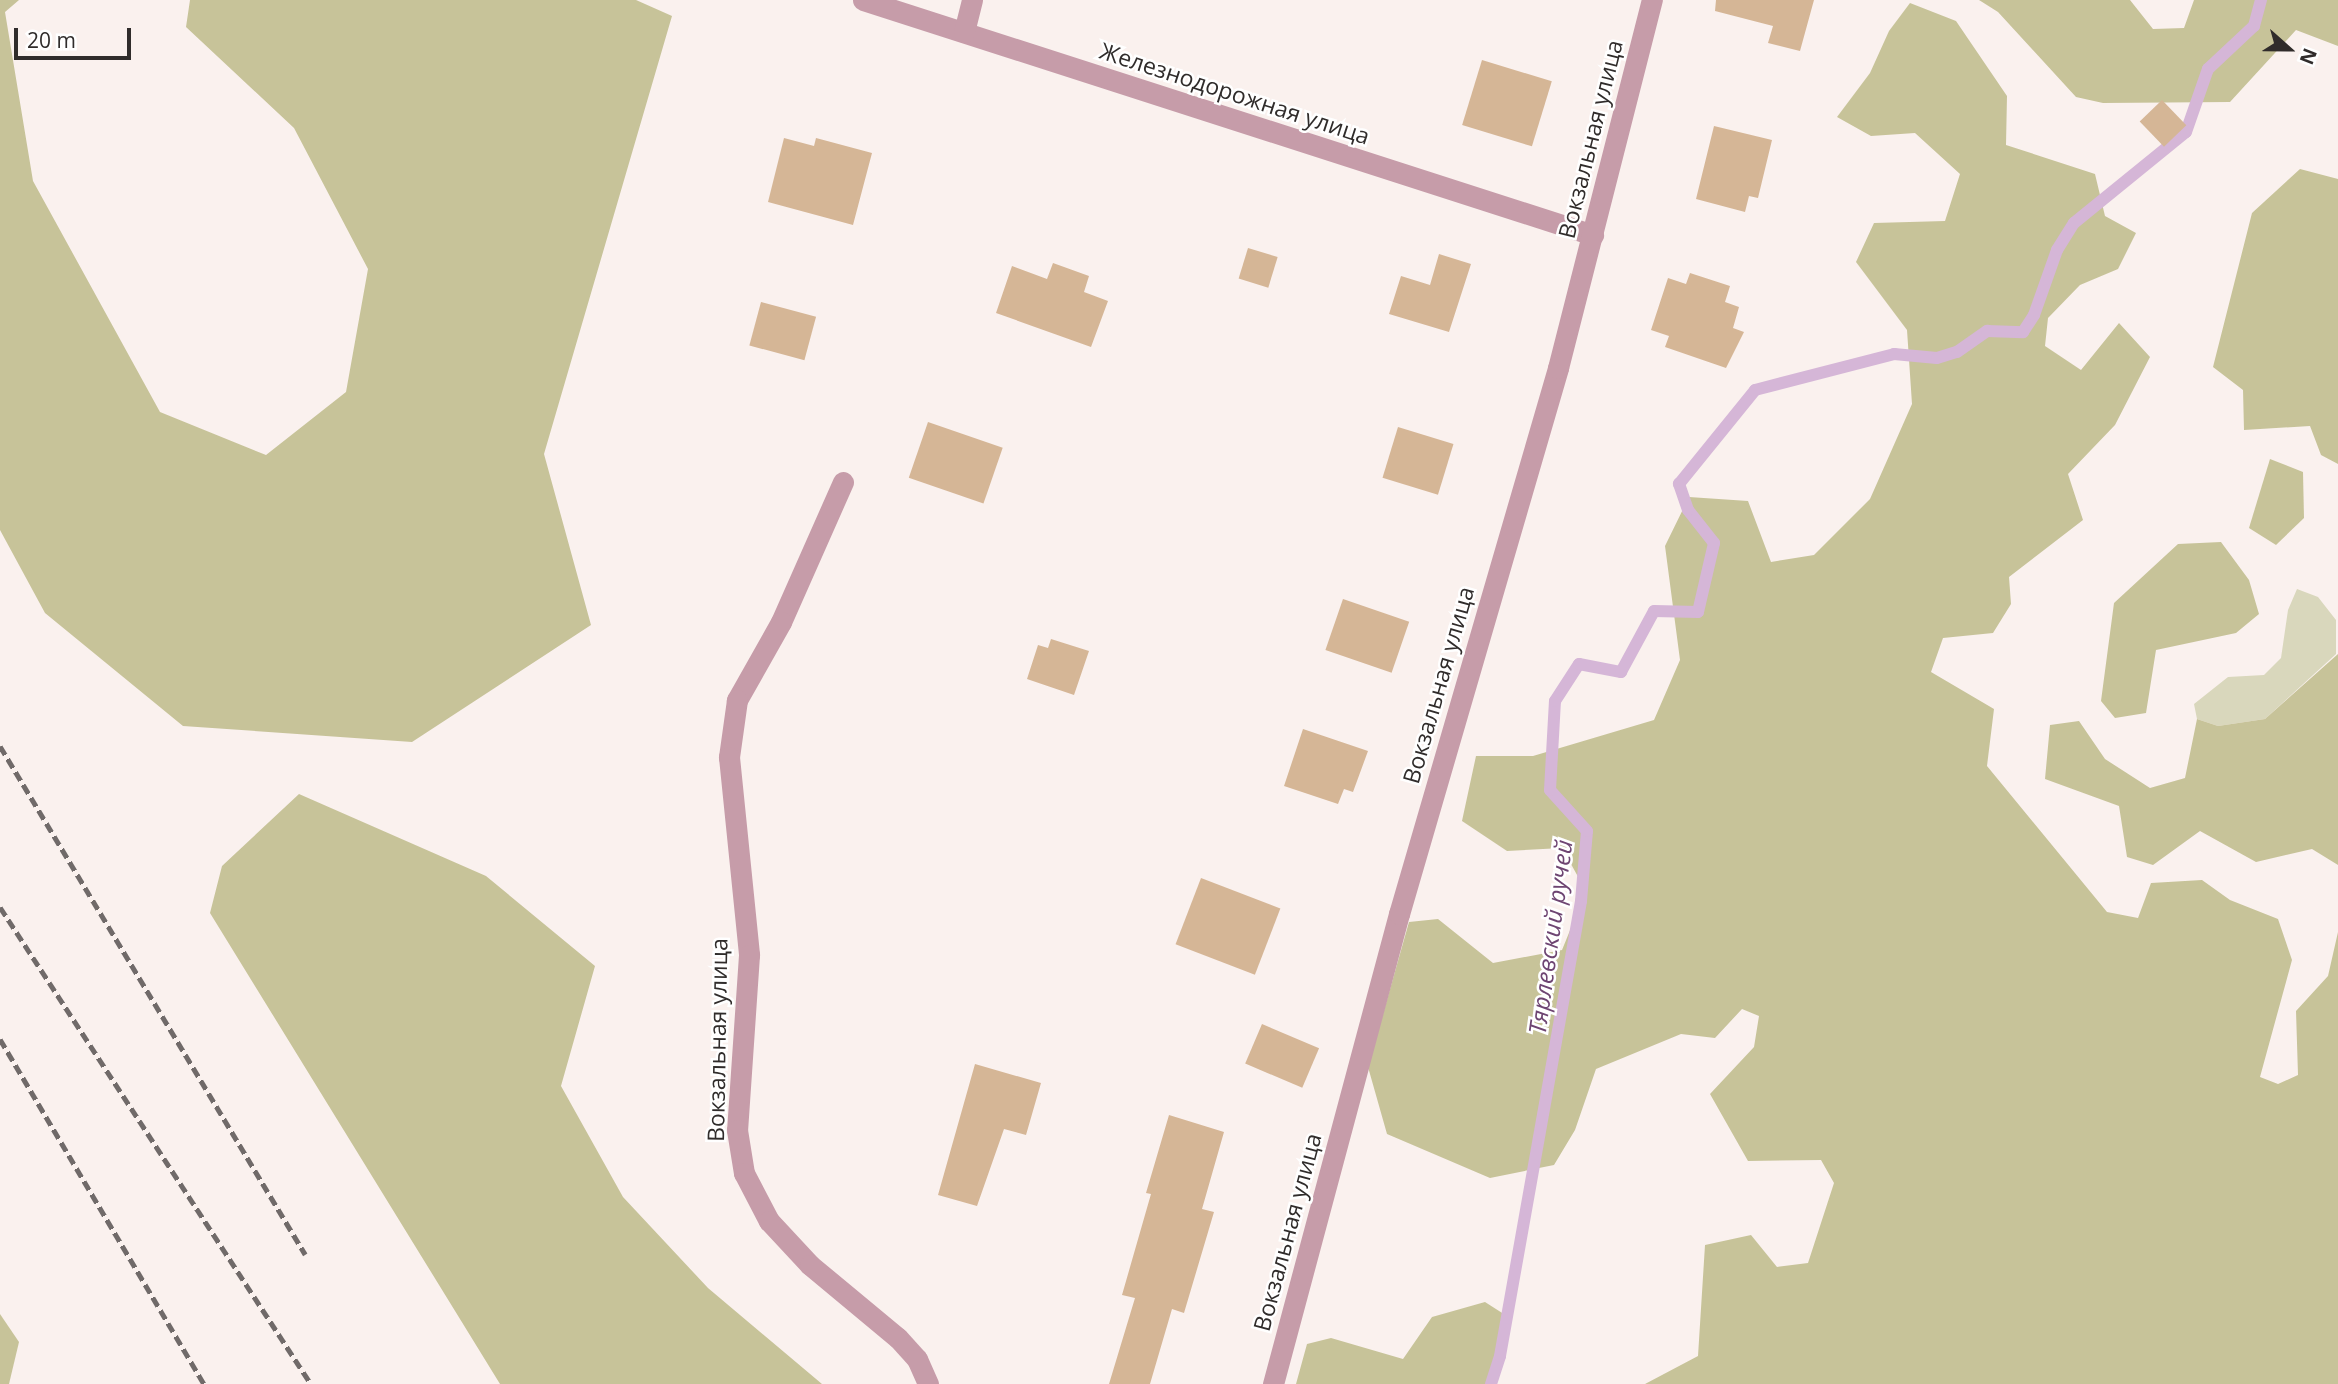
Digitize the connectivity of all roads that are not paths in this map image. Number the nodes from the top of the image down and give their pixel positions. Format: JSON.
{"nodes":[{"id":1,"x":863,"y":0,"type":"edge"},
{"id":2,"x":972,"y":0,"type":"edge"},
{"id":3,"x":1653,"y":0,"type":"edge"},
{"id":4,"x":964,"y":32,"type":"junction"},
{"id":5,"x":1593,"y":235,"type":"junction"},
{"id":6,"x":843,"y":482,"type":"dead end"},
{"id":7,"x":928,"y":1384,"type":"edge"},
{"id":8,"x":1273,"y":1384,"type":"edge"}],
"edges":[{"from":1,"to":4,"type":"street","name":"Железнодорожная улица"},
{"from":2,"to":4,"type":"street"},
{"from":3,"to":5,"type":"street","name":"Вокзальная улица"},
{"from":4,"to":5,"type":"street","name":"Железнодорожная улица"},
{"from":5,"to":8,"type":"street","name":"Вокзальная улица"},
{"from":6,"to":7,"type":"street","name":"Вокзальная улица"}]}
